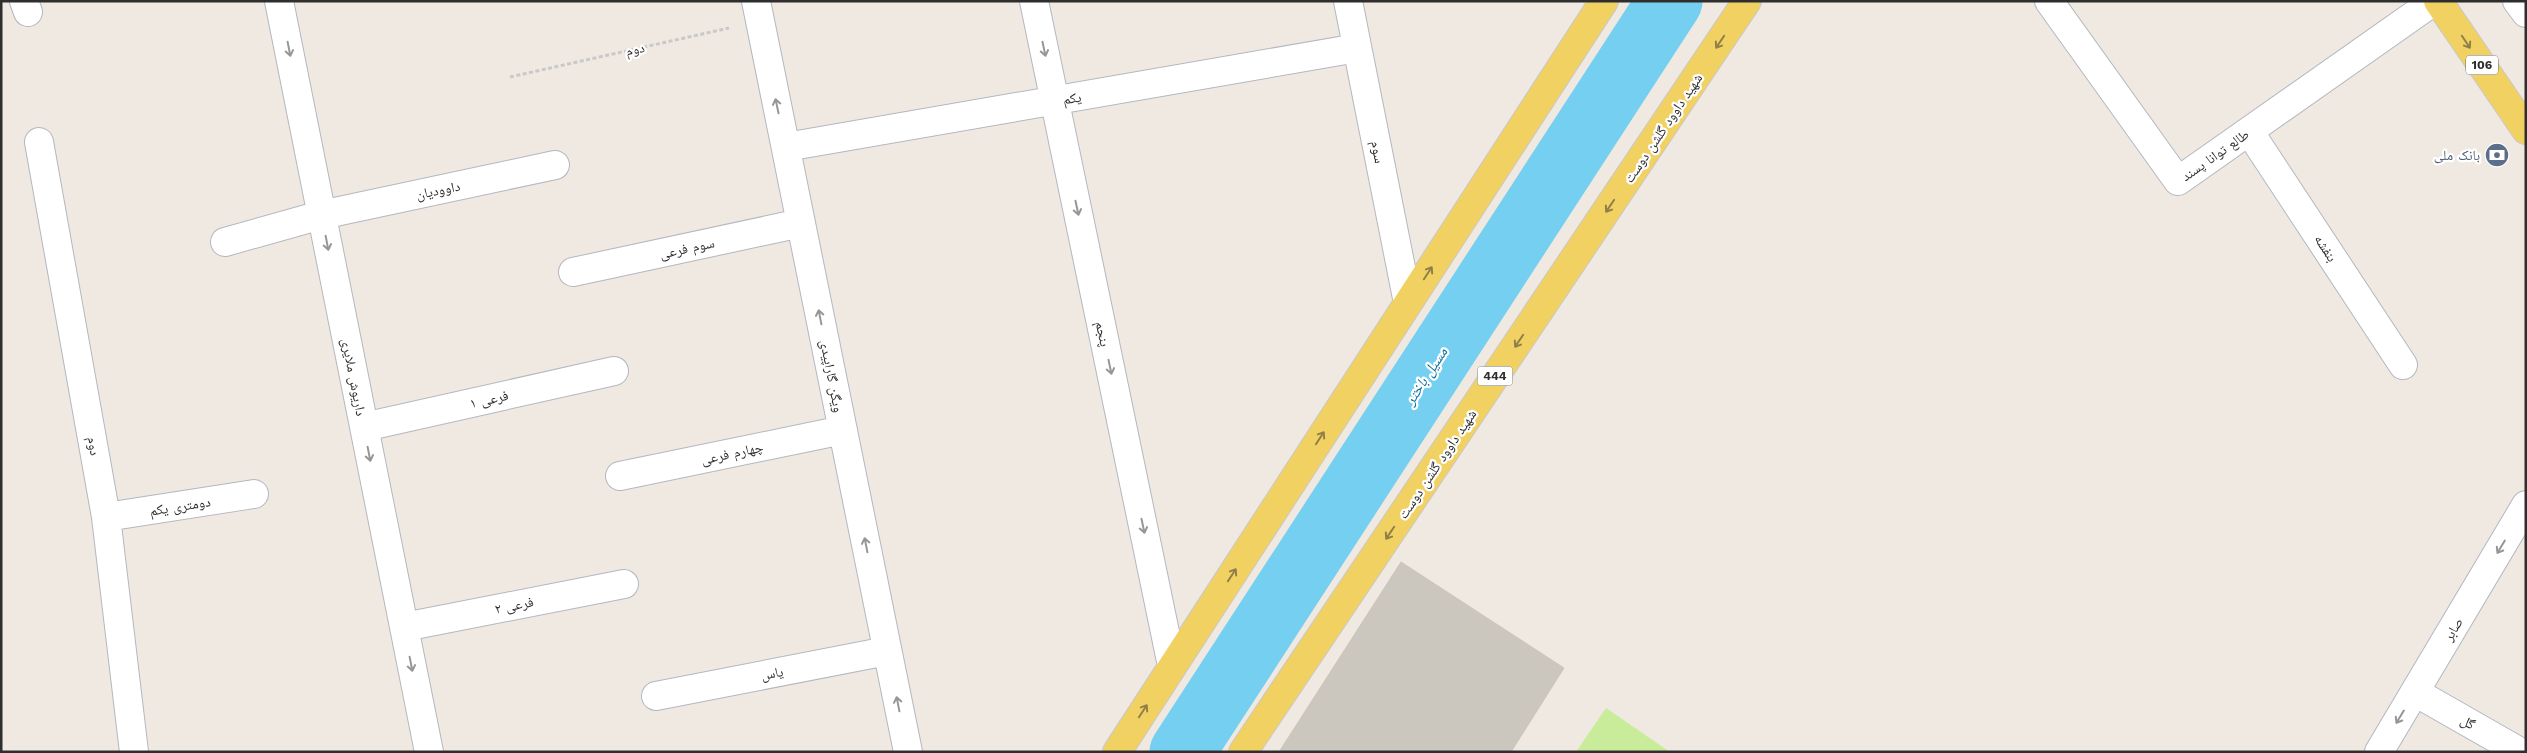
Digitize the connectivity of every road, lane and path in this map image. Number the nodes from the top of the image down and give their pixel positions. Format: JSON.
{"nodes":[{"id":1,"x":279,"y":1,"type":"edge"},
{"id":2,"x":1034,"y":1,"type":"edge"},
{"id":3,"x":1348,"y":1,"type":"edge"},
{"id":4,"x":1604,"y":1,"type":"edge"},
{"id":5,"x":1747,"y":1,"type":"edge"},
{"id":6,"x":2049,"y":1,"type":"edge"},
{"id":7,"x":2434,"y":1,"type":"edge"},
{"id":8,"x":2438,"y":1,"type":"edge"},
{"id":9,"x":2517,"y":1,"type":"edge"},
{"id":10,"x":758,"y":11,"type":"edge"},
{"id":11,"x":2526,"y":13,"type":"edge"},
{"id":12,"x":1357,"y":48,"type":"junction"},
{"id":13,"x":510,"y":77,"type":"dead end"},
{"id":14,"x":1055,"y":101,"type":"junction"},
{"id":15,"x":2526,"y":130,"type":"edge"},
{"id":16,"x":2249,"y":132,"type":"junction"},
{"id":17,"x":39,"y":142,"type":"dead end"},
{"id":18,"x":786,"y":146,"type":"junction"},
{"id":19,"x":555,"y":165,"type":"dead end"},
{"id":20,"x":321,"y":215,"type":"junction"},
{"id":21,"x":801,"y":223,"type":"junction"},
{"id":22,"x":226,"y":242,"type":"dead end"},
{"id":23,"x":573,"y":272,"type":"dead end"},
{"id":24,"x":1408,"y":303,"type":"junction"},
{"id":25,"x":2403,"y":365,"type":"dead end"},
{"id":26,"x":614,"y":371,"type":"dead end"},
{"id":27,"x":364,"y":427,"type":"junction"},
{"id":28,"x":843,"y":430,"type":"junction"},
{"id":29,"x":620,"y":476,"type":"dead end"},
{"id":30,"x":254,"y":494,"type":"dead end"},
{"id":31,"x":2526,"y":506,"type":"edge"},
{"id":32,"x":106,"y":517,"type":"junction"},
{"id":33,"x":624,"y":584,"type":"dead end"},
{"id":34,"x":404,"y":627,"type":"junction"},
{"id":35,"x":887,"y":651,"type":"junction"},
{"id":36,"x":1172,"y":666,"type":"junction"},
{"id":37,"x":2415,"y":692,"type":"junction"},
{"id":38,"x":656,"y":696,"type":"dead end"},
{"id":39,"x":134,"y":752,"type":"edge"},
{"id":40,"x":429,"y":752,"type":"edge"},
{"id":41,"x":908,"y":752,"type":"edge"},
{"id":42,"x":1117,"y":752,"type":"edge"},
{"id":43,"x":1243,"y":752,"type":"edge"},
{"id":44,"x":2379,"y":752,"type":"edge"},
{"id":45,"x":2520,"y":752,"type":"edge"}],
"edges":[{"from":1,"to":20,"type":"street","name":"داریوش ملایری","one_way":true},
{"from":2,"to":14,"type":"street","name":"پنجم","one_way":true},
{"from":3,"to":12,"type":"street","name":"سوم"},
{"from":24,"to":4,"type":"main road","one_way":true},
{"from":5,"to":43,"type":"main road","name":"شهید داوود گلشن دوست","number":"444","one_way":true},
{"from":6,"to":16,"type":"street","name":"طالع توانا پسند"},
{"from":7,"to":16,"type":"street","name":"طالع توانا پسند"},
{"from":8,"to":15,"type":"main road","number":"106","one_way":true},
{"from":9,"to":11,"type":"street"},
{"from":10,"to":13,"type":"path","name":"دوم"},
{"from":18,"to":10,"type":"street","name":"ویگن گاراپیدی","one_way":true},
{"from":12,"to":14,"type":"street","name":"یکم"},
{"from":12,"to":24,"type":"street","name":"سوم"},
{"from":14,"to":18,"type":"street","name":"یکم"},
{"from":14,"to":36,"type":"street","name":"پنجم","one_way":true},
{"from":16,"to":25,"type":"street","name":"بنفشه"},
{"from":17,"to":32,"type":"street","name":"دوم"},
{"from":18,"to":21,"type":"street","name":"ویگن گاراپیدی"},
{"from":19,"to":20,"type":"street","name":"داوودیان"},
{"from":20,"to":22,"type":"street","name":"داوودیان"},
{"from":20,"to":27,"type":"street","name":"داریوش ملایری","one_way":true},
{"from":21,"to":23,"type":"street","name":"سوم فرعی"},
{"from":28,"to":21,"type":"street","name":"ویگن گاراپیدی","one_way":true},
{"from":36,"to":24,"type":"main road","one_way":true},
{"from":26,"to":27,"type":"street","name":"فرعی ۱"},
{"from":27,"to":34,"type":"street","name":"داریوش ملایری","one_way":true},
{"from":28,"to":29,"type":"street","name":"چهارم فرعی"},
{"from":35,"to":28,"type":"street","name":"ویگن گاراپیدی","one_way":true},
{"from":30,"to":32,"type":"street","name":"دومتری یکم"},
{"from":31,"to":37,"type":"street","name":"صابر","one_way":true},
{"from":32,"to":39,"type":"street","name":"دوم"},
{"from":33,"to":34,"type":"street","name":"فرعی ۲"},
{"from":34,"to":40,"type":"street","name":"داریوش ملایری","one_way":true},
{"from":35,"to":38,"type":"street","name":"یاس"},
{"from":41,"to":35,"type":"street","name":"ویگن گاراپیدی","one_way":true},
{"from":42,"to":36,"type":"main road","one_way":true},
{"from":37,"to":44,"type":"street","name":"صابر","one_way":true},
{"from":37,"to":45,"type":"street","name":"گل"}]}
